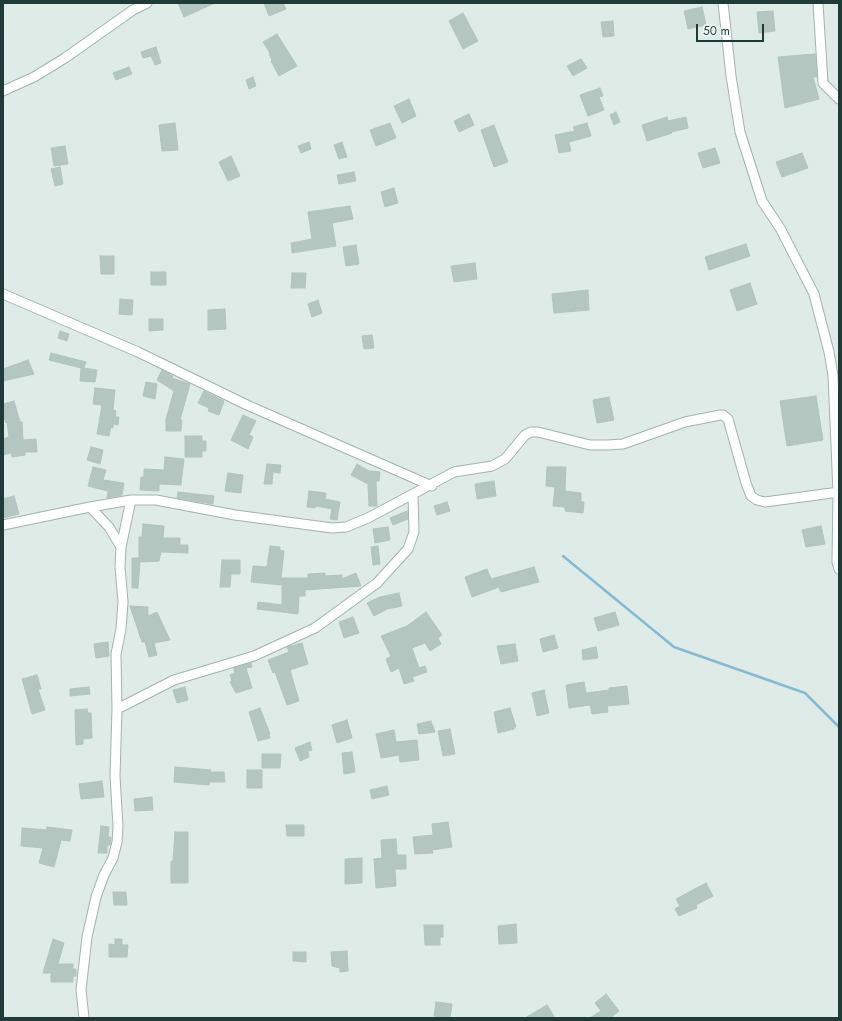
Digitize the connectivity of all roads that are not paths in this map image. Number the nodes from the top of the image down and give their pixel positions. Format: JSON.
{"nodes":[{"id":1,"x":147,"y":3,"type":"edge"},
{"id":2,"x":723,"y":3,"type":"edge"},
{"id":3,"x":818,"y":3,"type":"edge"},
{"id":4,"x":133,"y":6,"type":"edge"},
{"id":5,"x":3,"y":91,"type":"edge"},
{"id":6,"x":839,"y":100,"type":"edge"},
{"id":7,"x":3,"y":294,"type":"edge"},
{"id":8,"x":432,"y":486,"type":"junction"},
{"id":9,"x":839,"y":492,"type":"edge"},
{"id":10,"x":413,"y":495,"type":"junction"},
{"id":11,"x":131,"y":500,"type":"junction"},
{"id":12,"x":90,"y":507,"type":"junction"},
{"id":13,"x":3,"y":525,"type":"edge"},
{"id":14,"x":121,"y":547,"type":"junction"},
{"id":15,"x":839,"y":569,"type":"edge"},
{"id":16,"x":117,"y":709,"type":"junction"},
{"id":17,"x":84,"y":1018,"type":"edge"}],
"edges":[{"from":1,"to":4,"type":"street"},
{"from":2,"to":9,"type":"street"},
{"from":3,"to":6,"type":"street"},
{"from":4,"to":5,"type":"street"},
{"from":7,"to":8,"type":"street"},
{"from":8,"to":9,"type":"street"},
{"from":8,"to":10,"type":"street"},
{"from":9,"to":15,"type":"street"},
{"from":10,"to":11,"type":"street"},
{"from":10,"to":16,"type":"street"},
{"from":11,"to":12,"type":"street"},
{"from":11,"to":14,"type":"street"},
{"from":12,"to":13,"type":"street"},
{"from":12,"to":14,"type":"street"},
{"from":14,"to":16,"type":"street"},
{"from":16,"to":17,"type":"street"}]}
